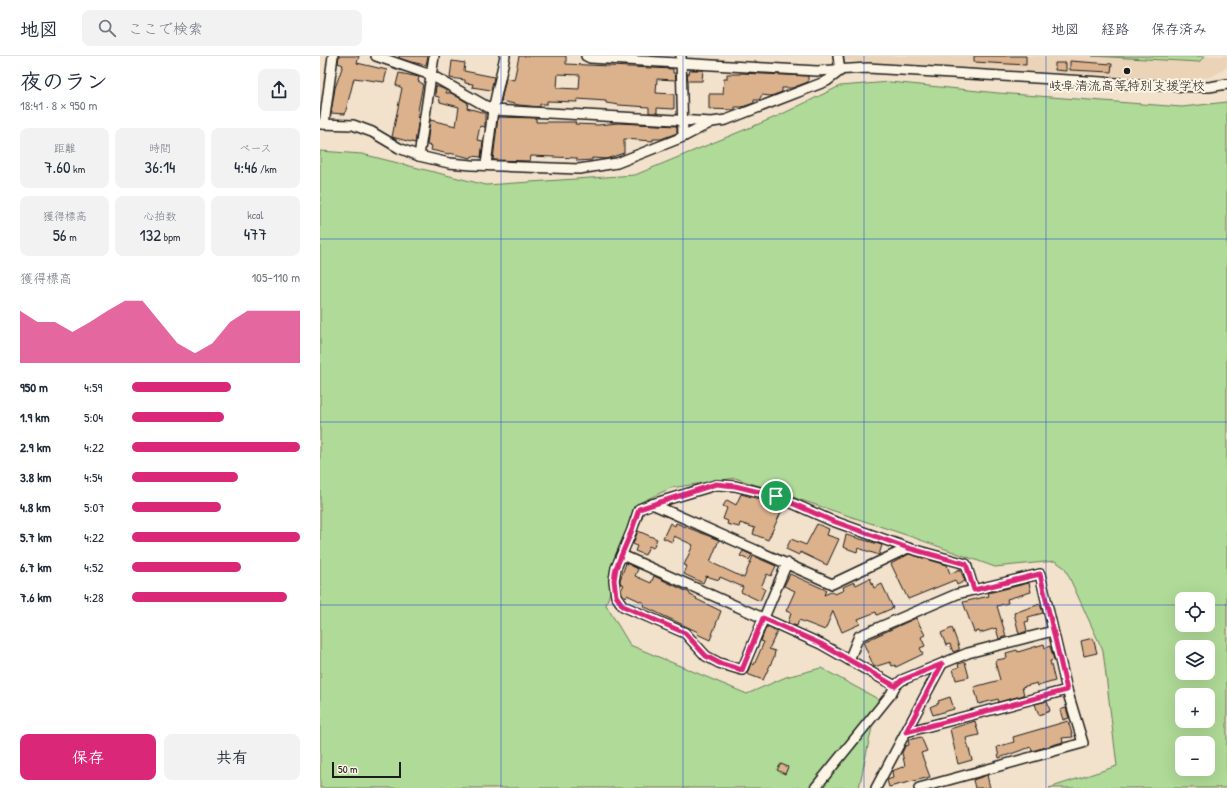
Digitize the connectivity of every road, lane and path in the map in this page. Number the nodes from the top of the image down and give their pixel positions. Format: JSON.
{"nodes":[{"id":1,"x":333,"y":56,"type":"edge"},
{"id":2,"x":376,"y":56,"type":"edge"},
{"id":3,"x":434,"y":56,"type":"edge"},
{"id":4,"x":505,"y":56,"type":"edge"},
{"id":5,"x":586,"y":56,"type":"edge"},
{"id":6,"x":838,"y":56,"type":"edge"},
{"id":7,"x":680,"y":59,"type":"edge"},
{"id":8,"x":840,"y":71,"type":"junction"},
{"id":9,"x":431,"y":75,"type":"junction"},
{"id":10,"x":1227,"y":84,"type":"edge"},
{"id":11,"x":493,"y":110,"type":"junction"},
{"id":12,"x":683,"y":121,"type":"junction"},
{"id":13,"x":712,"y":122,"type":"junction"},
{"id":14,"x":322,"y":124,"type":"edge"},
{"id":15,"x":683,"y":137,"type":"junction"},
{"id":16,"x":419,"y":156,"type":"junction"},
{"id":17,"x":486,"y":165,"type":"junction"},
{"id":18,"x":652,"y":504,"type":"junction"},
{"id":19,"x":908,"y":548,"type":"junction"},
{"id":20,"x":622,"y":555,"type":"junction"},
{"id":21,"x":787,"y":563,"type":"junction"},
{"id":22,"x":974,"y":590,"type":"junction"},
{"id":23,"x":763,"y":618,"type":"junction"},
{"id":24,"x":1053,"y":631,"type":"junction"},
{"id":25,"x":849,"y":660,"type":"junction"},
{"id":26,"x":942,"y":664,"type":"junction"},
{"id":27,"x":895,"y":686,"type":"junction"},
{"id":28,"x":1067,"y":690,"type":"junction"},
{"id":29,"x":906,"y":732,"type":"junction"},
{"id":30,"x":815,"y":788,"type":"edge"},
{"id":31,"x":876,"y":788,"type":"edge"},
{"id":32,"x":919,"y":788,"type":"edge"}],
"edges":[{"from":1,"to":14,"type":"street"},
{"from":2,"to":9,"type":"street"},
{"from":3,"to":9,"type":"street"},
{"from":4,"to":11,"type":"street"},
{"from":5,"to":7,"type":"street"},
{"from":6,"to":8,"type":"street"},
{"from":7,"to":8,"type":"street"},
{"from":7,"to":12,"type":"street"},
{"from":8,"to":10,"type":"street"},
{"from":8,"to":13,"type":"street"},
{"from":9,"to":11,"type":"street"},
{"from":9,"to":16,"type":"street"},
{"from":11,"to":12,"type":"street"},
{"from":11,"to":17,"type":"street"},
{"from":12,"to":13,"type":"street"},
{"from":12,"to":15,"type":"street"},
{"from":13,"to":15,"type":"street"},
{"from":14,"to":16,"type":"street"},
{"from":15,"to":17,"type":"street"},
{"from":16,"to":17,"type":"street"},
{"from":18,"to":19,"type":"street"},
{"from":18,"to":20,"type":"street"},
{"from":18,"to":21,"type":"street"},
{"from":19,"to":21,"type":"street"},
{"from":19,"to":22,"type":"street"},
{"from":20,"to":23,"type":"street"},
{"from":20,"to":23,"type":"street"},
{"from":21,"to":23,"type":"street"},
{"from":22,"to":24,"type":"street"},
{"from":22,"to":25,"type":"street"},
{"from":23,"to":25,"type":"street"},
{"from":24,"to":26,"type":"street"},
{"from":24,"to":28,"type":"street"},
{"from":25,"to":27,"type":"street"},
{"from":26,"to":27,"type":"street"},
{"from":26,"to":29,"type":"street"},
{"from":27,"to":30,"type":"street"},
{"from":28,"to":29,"type":"street"},
{"from":28,"to":32,"type":"street"},
{"from":29,"to":31,"type":"street"}]}
